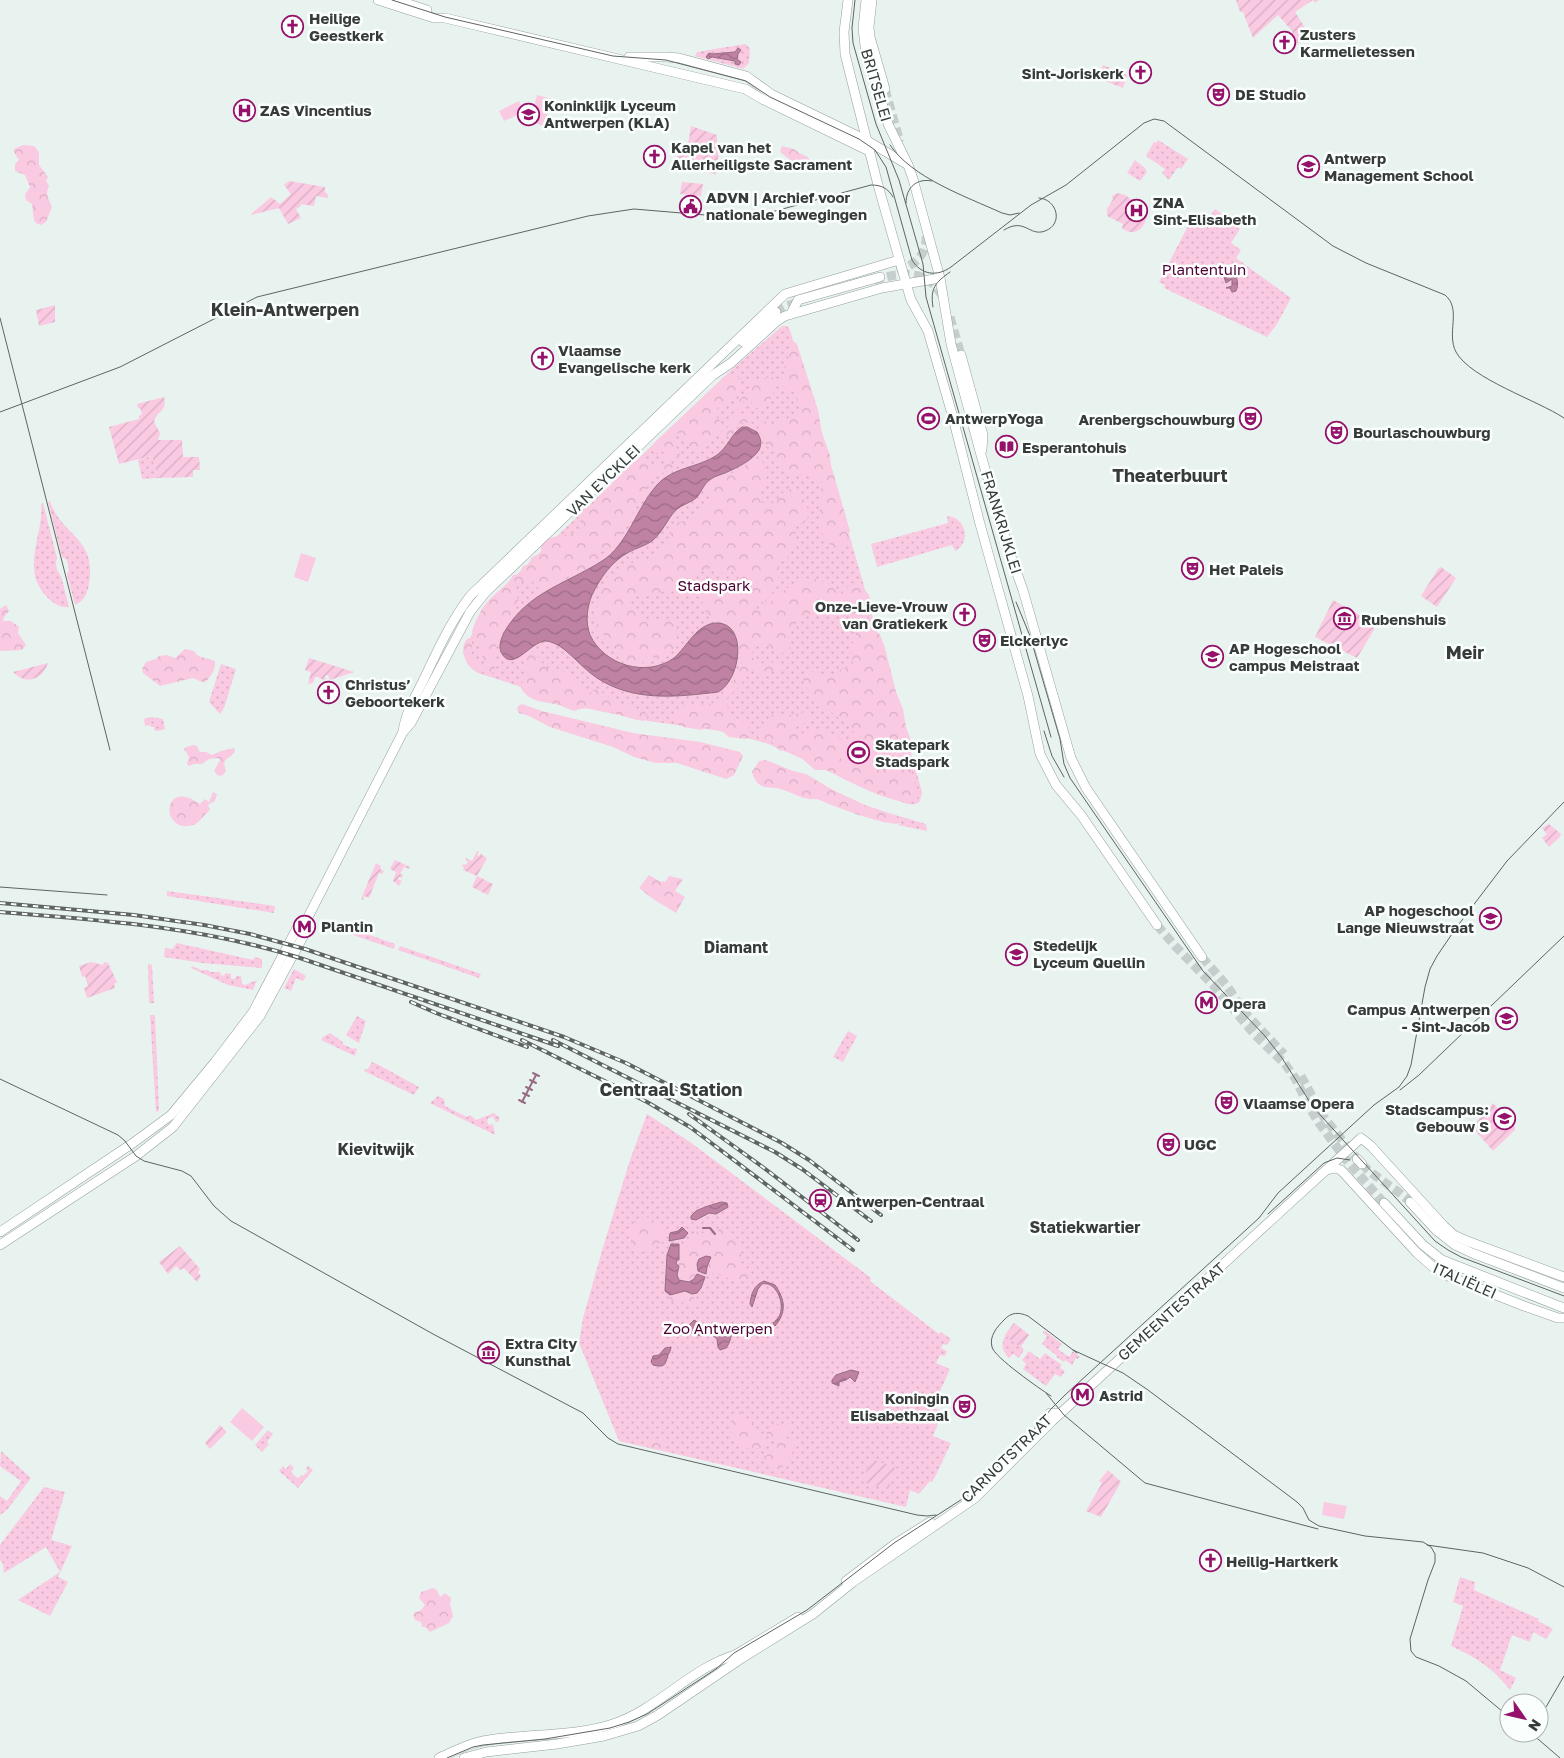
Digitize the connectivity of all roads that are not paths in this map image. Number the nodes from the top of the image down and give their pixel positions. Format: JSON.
{"nodes":[{"id":1,"x":378,"y":0,"type":"edge"},
{"id":2,"x":396,"y":0,"type":"edge"},
{"id":3,"x":848,"y":0,"type":"edge"},
{"id":4,"x":866,"y":0,"type":"edge"},
{"id":5,"x":872,"y":0,"type":"edge"},
{"id":6,"x":445,"y":18,"type":"junction"},
{"id":7,"x":614,"y":58,"type":"junction"},
{"id":8,"x":884,"y":89,"type":"tunnel mouth"},
{"id":9,"x":866,"y":140,"type":"junction"},
{"id":10,"x":869,"y":151,"type":"junction"},
{"id":11,"x":908,"y":165,"type":"junction"},
{"id":12,"x":899,"y":260,"type":"junction"},
{"id":13,"x":880,"y":276,"type":"tunnel mouth"},
{"id":14,"x":940,"y":278,"type":"junction"},
{"id":15,"x":906,"y":283,"type":"junction"},
{"id":16,"x":793,"y":311,"type":"junction"},
{"id":17,"x":776,"y":312,"type":"tunnel mouth"},
{"id":18,"x":961,"y":356,"type":"tunnel mouth"},
{"id":19,"x":706,"y":368,"type":"junction"},
{"id":20,"x":981,"y":455,"type":"junction"},
{"id":21,"x":430,"y":676,"type":"junction"},
{"id":22,"x":305,"y":923,"type":"junction"},
{"id":23,"x":1157,"y":925,"type":"tunnel mouth"},
{"id":24,"x":1202,"y":957,"type":"tunnel mouth"},
{"id":25,"x":1343,"y":1154,"type":"junction"},
{"id":26,"x":1325,"y":1171,"type":"junction"},
{"id":27,"x":1342,"y":1172,"type":"junction"},
{"id":28,"x":1410,"y":1202,"type":"tunnel mouth"},
{"id":29,"x":1384,"y":1203,"type":"tunnel mouth"},
{"id":30,"x":0,"y":1232,"type":"edge"},
{"id":31,"x":0,"y":1245,"type":"edge"},
{"id":32,"x":1564,"y":1277,"type":"edge"},
{"id":33,"x":1504,"y":1285,"type":"junction"},
{"id":34,"x":1564,"y":1288,"type":"edge"},
{"id":35,"x":1564,"y":1308,"type":"edge"},
{"id":36,"x":1542,"y":1312,"type":"junction"},
{"id":37,"x":1564,"y":1318,"type":"edge"},
{"id":38,"x":1062,"y":1413,"type":"junction"},
{"id":39,"x":439,"y":1758,"type":"edge"},
{"id":40,"x":464,"y":1758,"type":"edge"}],
"edges":[{"from":1,"to":6,"type":"main road"},
{"from":2,"to":6,"type":"main road"},
{"from":3,"to":9,"type":"main road","name":"BRITSELEI"},
{"from":4,"to":11,"type":"main road","name":"BRITSELEI"},
{"from":5,"to":8,"type":"main road"},
{"from":6,"to":7,"type":"main road"},
{"from":7,"to":9,"type":"main road"},
{"from":7,"to":10,"type":"main road"},
{"from":9,"to":10,"type":"main road","name":"FRANKRIJKLEI"},
{"from":9,"to":11,"type":"main road"},
{"from":10,"to":12,"type":"main road","name":"FRANKRIJKLEI"},
{"from":11,"to":14,"type":"main road","name":"FRANKRIJKLEI"},
{"from":12,"to":15,"type":"main road","name":"FRANKRIJKLEI"},
{"from":12,"to":19,"type":"main road","name":"VAN EYCKLEI"},
{"from":13,"to":16,"type":"main road"},
{"from":14,"to":15,"type":"main road"},
{"from":14,"to":20,"type":"main road","name":"FRANKRIJKLEI"},
{"from":15,"to":16,"type":"main road"},
{"from":15,"to":23,"type":"main road","name":"FRANKRIJKLEI"},
{"from":16,"to":21,"type":"main road","name":"VAN EYCKLEI"},
{"from":17,"to":19,"type":"main road","name":"VAN EYCKLEI"},
{"from":18,"to":20,"type":"main road"},
{"from":19,"to":21,"type":"main road","name":"VAN EYCKLEI"},
{"from":20,"to":24,"type":"main road","name":"FRANKRIJKLEI"},
{"from":21,"to":22,"type":"main road"},
{"from":22,"to":30,"type":"main road"},
{"from":22,"to":31,"type":"main road"},
{"from":25,"to":26,"type":"main road","name":"GEMEENTESTRAAT"},
{"from":25,"to":27,"type":"main road"},
{"from":25,"to":32,"type":"main road","name":"GEMEENTESTRAAT"},
{"from":26,"to":27,"type":"main road"},
{"from":26,"to":38,"type":"main road","name":"GEMEENTESTRAAT"},
{"from":27,"to":36,"type":"main road","name":"ITALIËLEI"},
{"from":28,"to":34,"type":"main road","name":"ITALIËLEI"},
{"from":29,"to":33,"type":"main road","name":"ITALIËLEI"},
{"from":33,"to":35,"type":"main road","name":"ITALIËLEI"},
{"from":33,"to":36,"type":"main road"},
{"from":36,"to":37,"type":"main road","name":"ITALIËLEI"},
{"from":38,"to":39,"type":"main road","name":"CARNOTSTRAAT"},
{"from":38,"to":40,"type":"main road","name":"CARNOTSTRAAT"}]}
